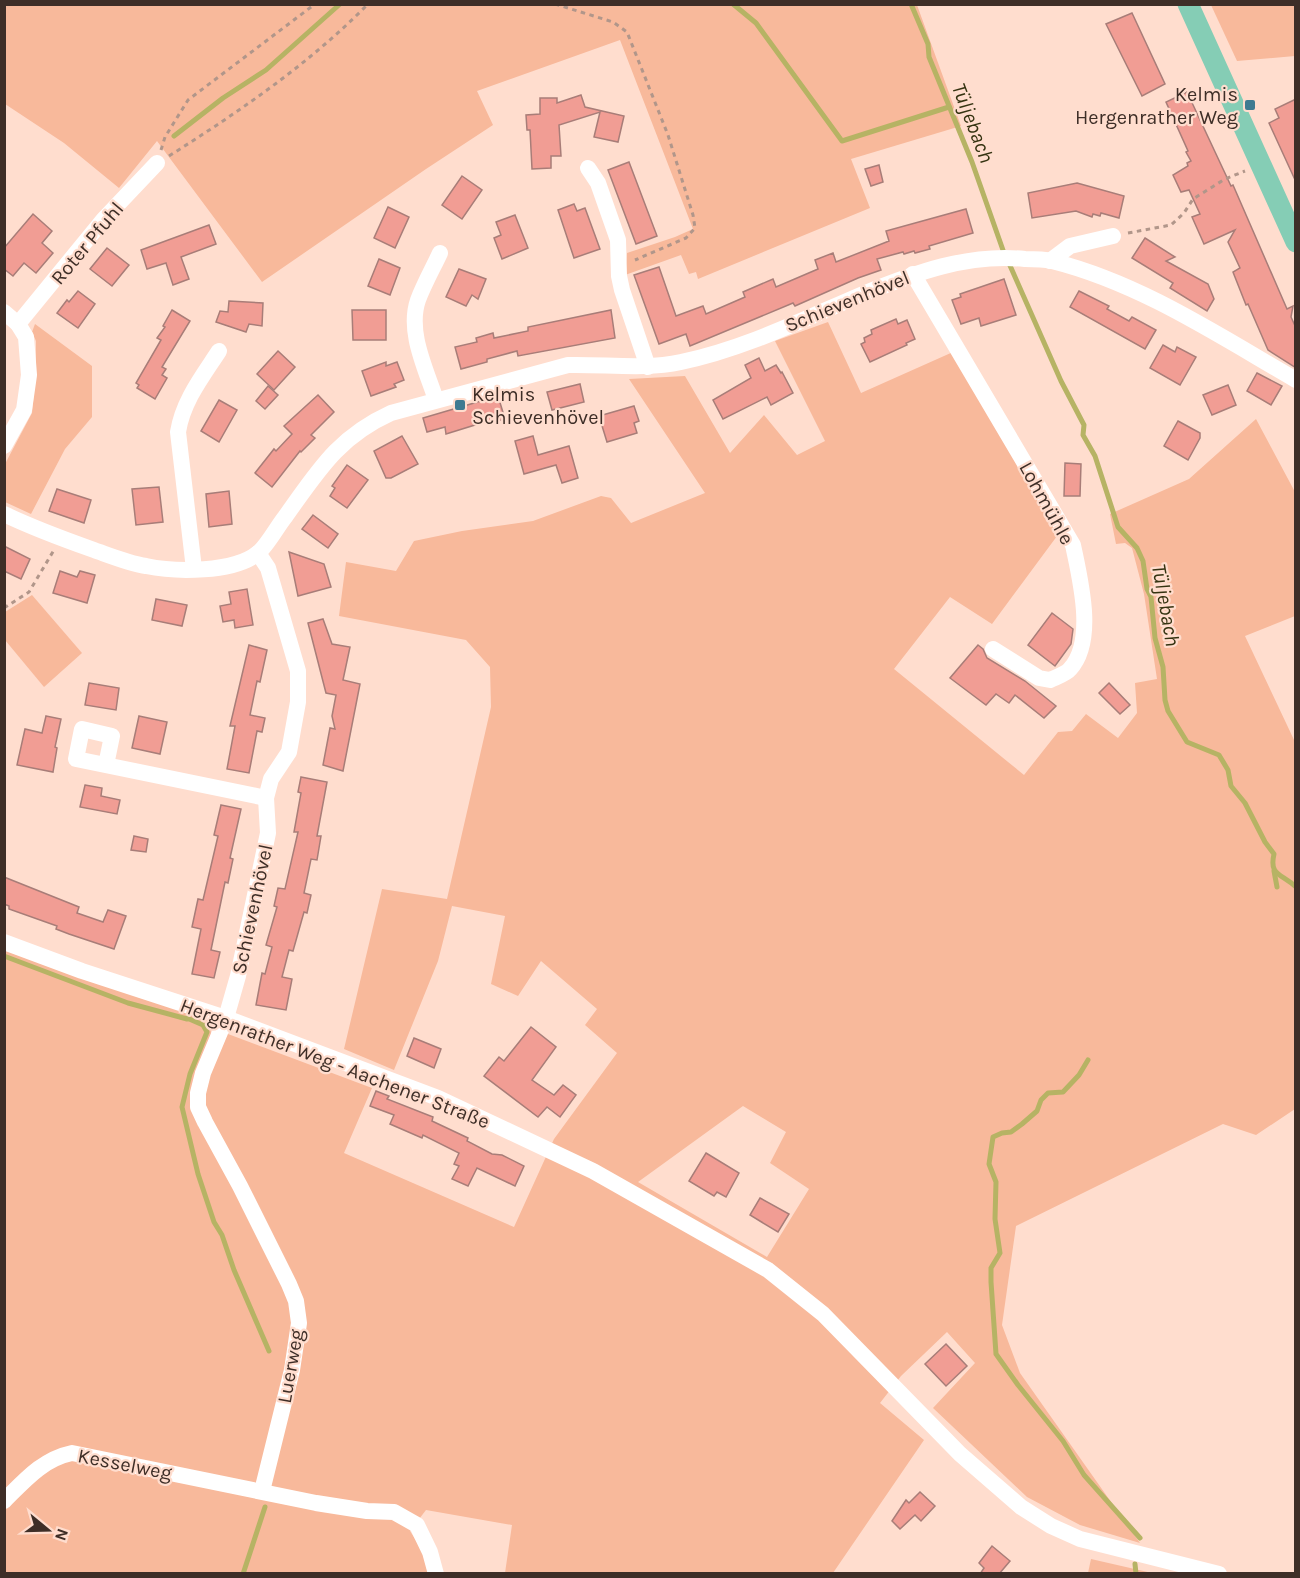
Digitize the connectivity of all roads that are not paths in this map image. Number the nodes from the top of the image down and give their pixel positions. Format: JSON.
{"nodes":[{"id":1,"x":1188,"y":4,"type":"edge"},
{"id":2,"x":157,"y":163,"type":"road end"},
{"id":3,"x":588,"y":168,"type":"dead end"},
{"id":4,"x":1113,"y":236,"type":"road end"},
{"id":5,"x":1296,"y":242,"type":"edge"},
{"id":6,"x":440,"y":253,"type":"dead end"},
{"id":7,"x":1050,"y":261,"type":"junction"},
{"id":8,"x":913,"y":274,"type":"junction"},
{"id":9,"x":4,"y":312,"type":"edge"},
{"id":10,"x":18,"y":324,"type":"junction"},
{"id":11,"x":219,"y":351,"type":"dead end"},
{"id":12,"x":648,"y":367,"type":"junction"},
{"id":13,"x":1296,"y":380,"type":"edge"},
{"id":14,"x":436,"y":400,"type":"junction"},
{"id":15,"x":4,"y":446,"type":"edge"},
{"id":16,"x":4,"y":514,"type":"edge"},
{"id":17,"x":258,"y":553,"type":"junction"},
{"id":18,"x":194,"y":569,"type":"junction"},
{"id":19,"x":993,"y":649,"type":"dead end"},
{"id":20,"x":106,"y":765,"type":"dead end"},
{"id":21,"x":266,"y":798,"type":"junction"},
{"id":22,"x":4,"y":942,"type":"edge"},
{"id":23,"x":226,"y":1018,"type":"junction"},
{"id":24,"x":262,"y":1491,"type":"junction"},
{"id":25,"x":4,"y":1501,"type":"edge"},
{"id":26,"x":436,"y":1574,"type":"edge"},
{"id":27,"x":1219,"y":1574,"type":"edge"}],
"edges":[{"from":1,"to":5,"type":"main road"},
{"from":2,"to":10,"type":"street","name":"Roter Pfuhl"},
{"from":3,"to":12,"type":"street"},
{"from":4,"to":7,"type":"street"},
{"from":6,"to":14,"type":"street"},
{"from":7,"to":8,"type":"street","name":"Schievenhövel"},
{"from":7,"to":13,"type":"street","name":"Schievenhövel"},
{"from":8,"to":12,"type":"street","name":"Schievenhövel"},
{"from":8,"to":19,"type":"street","name":"Lohmühle"},
{"from":9,"to":10,"type":"street"},
{"from":10,"to":15,"type":"street"},
{"from":11,"to":18,"type":"street"},
{"from":12,"to":14,"type":"street","name":"Schievenhövel"},
{"from":14,"to":17,"type":"street","name":"Schievenhövel"},
{"from":16,"to":18,"type":"street"},
{"from":17,"to":18,"type":"street"},
{"from":17,"to":21,"type":"street","name":"Schievenhövel"},
{"from":20,"to":21,"type":"street"},
{"from":21,"to":23,"type":"street","name":"Schievenhövel"},
{"from":22,"to":23,"type":"street","name":"Hergenrather Weg - Aachener Straße"},
{"from":23,"to":24,"type":"street","name":"Luerweg"},
{"from":23,"to":27,"type":"street","name":"Hergenrather Weg - Aachener Straße"},
{"from":24,"to":25,"type":"street","name":"Kesselweg"},
{"from":24,"to":26,"type":"street"}]}
